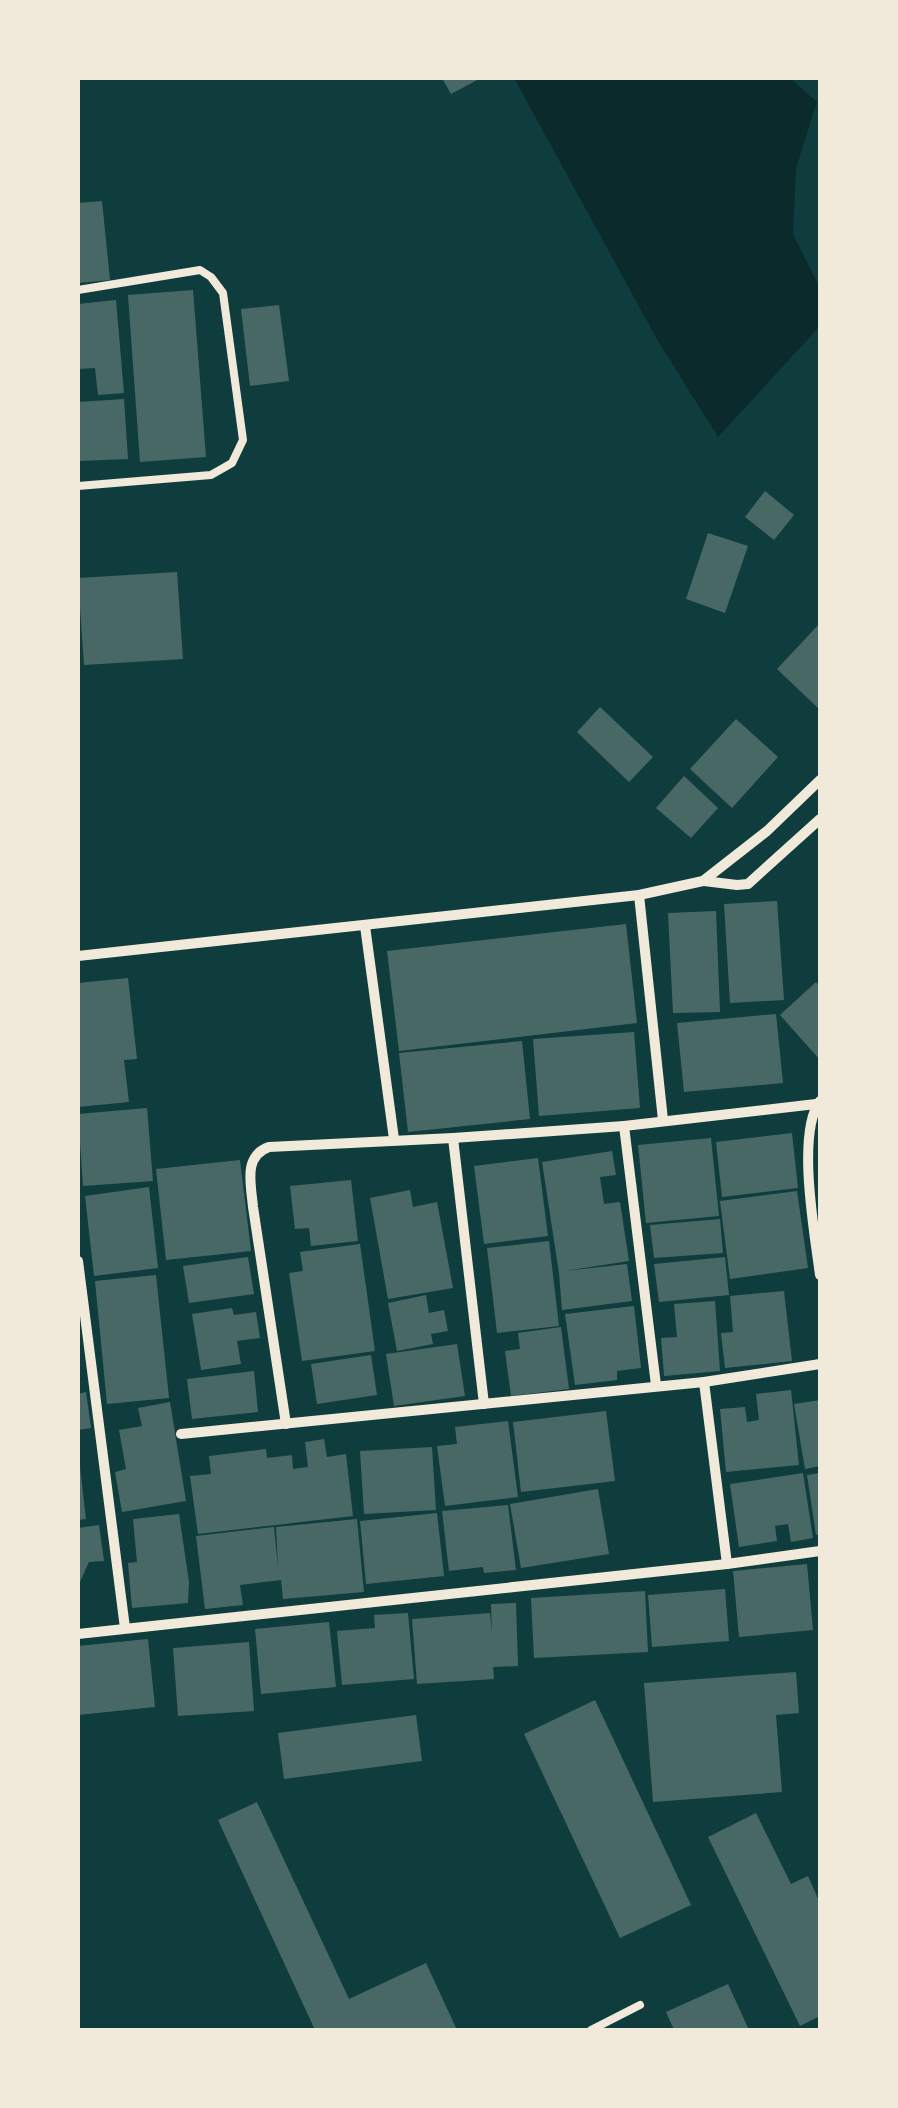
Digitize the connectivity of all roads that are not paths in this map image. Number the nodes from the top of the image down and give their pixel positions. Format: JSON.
{"nodes":[{"id":1,"x":78,"y":290,"type":"edge"},
{"id":2,"x":78,"y":486,"type":"edge"},
{"id":3,"x":820,"y":780,"type":"edge"},
{"id":4,"x":820,"y":820,"type":"edge"},
{"id":5,"x":702,"y":881,"type":"junction"},
{"id":6,"x":639,"y":895,"type":"junction"},
{"id":7,"x":365,"y":926,"type":"junction"},
{"id":8,"x":78,"y":956,"type":"edge"},
{"id":9,"x":818,"y":1102,"type":"edge"},
{"id":10,"x":663,"y":1120,"type":"junction"},
{"id":11,"x":624,"y":1126,"type":"junction"},
{"id":12,"x":453,"y":1138,"type":"junction"},
{"id":13,"x":394,"y":1139,"type":"junction"},
{"id":14,"x":808,"y":1176,"type":"junction"},
{"id":15,"x":820,"y":1176,"type":"edge"},
{"id":16,"x":78,"y":1261,"type":"edge"},
{"id":17,"x":820,"y":1275,"type":"edge"},
{"id":18,"x":820,"y":1364,"type":"edge"},
{"id":19,"x":704,"y":1382,"type":"junction"},
{"id":20,"x":656,"y":1385,"type":"junction"},
{"id":21,"x":484,"y":1404,"type":"junction"},
{"id":22,"x":286,"y":1424,"type":"junction"},
{"id":23,"x":181,"y":1434,"type":"dead end"},
{"id":24,"x":820,"y":1551,"type":"edge"},
{"id":25,"x":727,"y":1564,"type":"junction"},
{"id":26,"x":124,"y":1628,"type":"junction"},
{"id":27,"x":78,"y":1634,"type":"edge"},
{"id":28,"x":640,"y":2005,"type":"dead end"},
{"id":29,"x":591,"y":2030,"type":"edge"}],
"edges":[{"from":1,"to":2,"type":"lane"},
{"from":3,"to":5,"type":"street"},
{"from":4,"to":5,"type":"street"},
{"from":5,"to":6,"type":"street"},
{"from":6,"to":7,"type":"street"},
{"from":6,"to":10,"type":"street"},
{"from":7,"to":8,"type":"street"},
{"from":7,"to":13,"type":"street"},
{"from":9,"to":10,"type":"street"},
{"from":9,"to":14,"type":"street"},
{"from":10,"to":11,"type":"street"},
{"from":11,"to":12,"type":"street"},
{"from":11,"to":20,"type":"street"},
{"from":12,"to":13,"type":"street"},
{"from":12,"to":21,"type":"street"},
{"from":13,"to":22,"type":"street"},
{"from":14,"to":15,"type":"street"},
{"from":14,"to":17,"type":"street"},
{"from":16,"to":26,"type":"street"},
{"from":18,"to":19,"type":"street"},
{"from":19,"to":20,"type":"street"},
{"from":19,"to":25,"type":"street"},
{"from":20,"to":21,"type":"street"},
{"from":21,"to":22,"type":"street"},
{"from":22,"to":23,"type":"street"},
{"from":24,"to":25,"type":"street"},
{"from":25,"to":26,"type":"street"},
{"from":26,"to":27,"type":"street"},
{"from":28,"to":29,"type":"lane"}]}
